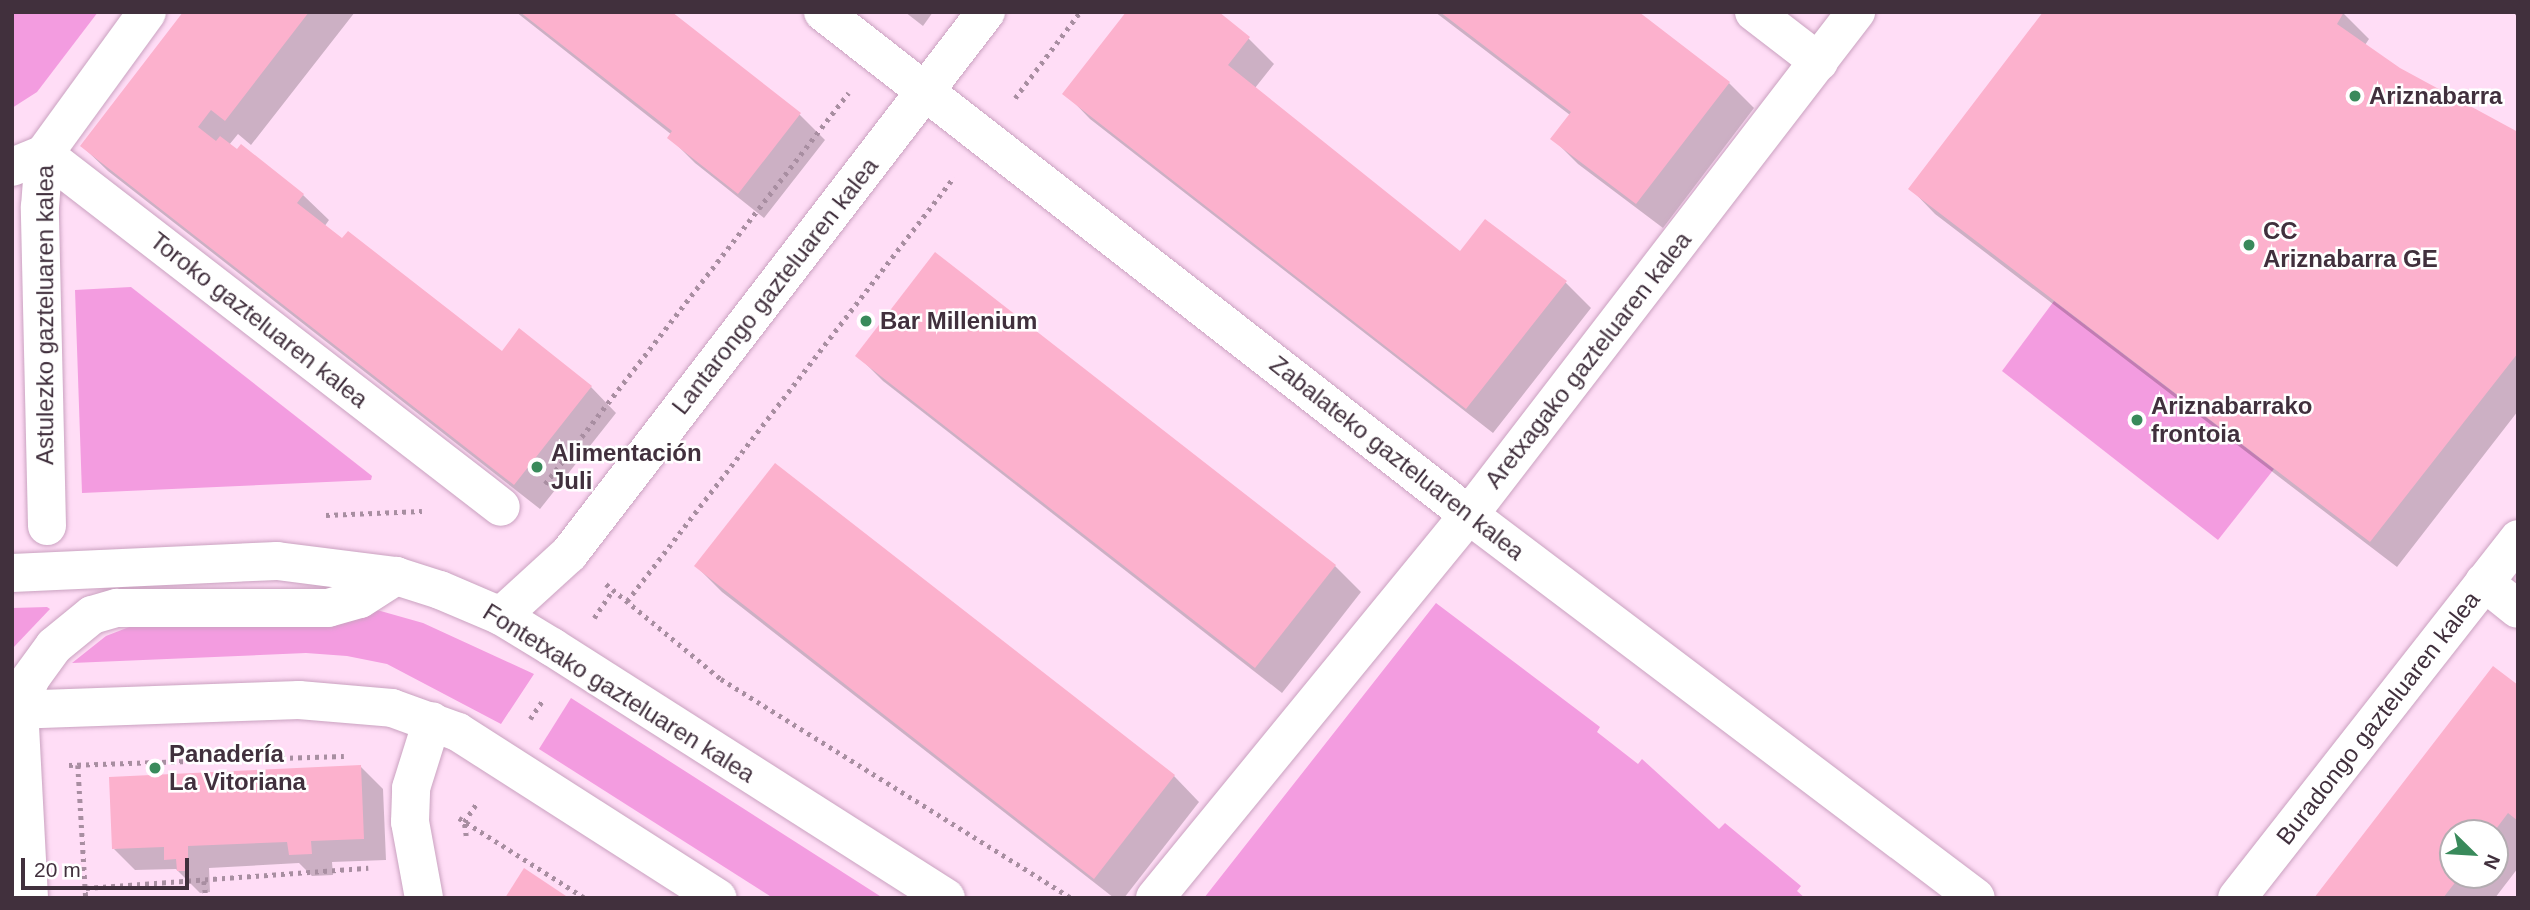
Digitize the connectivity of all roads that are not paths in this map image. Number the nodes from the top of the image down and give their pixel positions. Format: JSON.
{"nodes":[{"id":1,"x":147,"y":12,"type":"edge"},
{"id":2,"x":823,"y":12,"type":"edge"},
{"id":3,"x":986,"y":12,"type":"edge"},
{"id":4,"x":1754,"y":12,"type":"edge"},
{"id":5,"x":1856,"y":12,"type":"edge"},
{"id":6,"x":1819,"y":62,"type":"junction"},
{"id":7,"x":925,"y":90,"type":"junction"},
{"id":8,"x":28,"y":161,"type":"edge"},
{"id":9,"x":501,"y":507,"type":"road end"},
{"id":10,"x":1469,"y":515,"type":"junction"},
{"id":11,"x":47,"y":526,"type":"dead end"},
{"id":12,"x":2518,"y":538,"type":"edge"},
{"id":13,"x":12,"y":573,"type":"edge"},
{"id":14,"x":396,"y":576,"type":"junction"},
{"id":15,"x":2484,"y":582,"type":"junction"},
{"id":16,"x":2518,"y":609,"type":"edge"},
{"id":17,"x":501,"y":616,"type":"junction"},
{"id":18,"x":16,"y":710,"type":"edge"},
{"id":19,"x":432,"y":721,"type":"junction"},
{"id":20,"x":29,"y":898,"type":"edge"},
{"id":21,"x":424,"y":898,"type":"edge"},
{"id":22,"x":718,"y":898,"type":"edge"},
{"id":23,"x":946,"y":898,"type":"edge"},
{"id":24,"x":1155,"y":898,"type":"edge"},
{"id":25,"x":1976,"y":898,"type":"edge"},
{"id":26,"x":2237,"y":898,"type":"edge"}],
"edges":[{"from":1,"to":8,"type":"street","name":"Astulezko gazteluaren kalea"},
{"from":2,"to":7,"type":"street","name":"Zabalateko gazteluaren kalea"},
{"from":3,"to":7,"type":"street","name":"Lantarongo gazteluaren kalea"},
{"from":4,"to":6,"type":"street"},
{"from":5,"to":6,"type":"street","name":"Aretxagako gazteluaren kalea"},
{"from":6,"to":10,"type":"street","name":"Aretxagako gazteluaren kalea"},
{"from":7,"to":10,"type":"street","name":"Zabalateko gazteluaren kalea"},
{"from":7,"to":17,"type":"street","name":"Lantarongo gazteluaren kalea"},
{"from":8,"to":9,"type":"street","name":"Toroko gazteluaren kalea"},
{"from":8,"to":11,"type":"street","name":"Astulezko gazteluaren kalea"},
{"from":10,"to":24,"type":"street","name":"Aretxagako gazteluaren kalea"},
{"from":10,"to":25,"type":"street","name":"Zabalateko gazteluaren kalea"},
{"from":12,"to":15,"type":"street","name":"Buradongo gazteluaren kalea"},
{"from":13,"to":14,"type":"street","name":"Fontetxako gazteluaren kalea"},
{"from":14,"to":17,"type":"street","name":"Fontetxako gazteluaren kalea"},
{"from":14,"to":18,"type":"street"},
{"from":15,"to":16,"type":"street"},
{"from":15,"to":26,"type":"street","name":"Buradongo gazteluaren kalea"},
{"from":17,"to":23,"type":"street","name":"Fontetxako gazteluaren kalea"},
{"from":18,"to":19,"type":"street"},
{"from":18,"to":20,"type":"street"},
{"from":19,"to":21,"type":"street"},
{"from":19,"to":22,"type":"street"}]}
